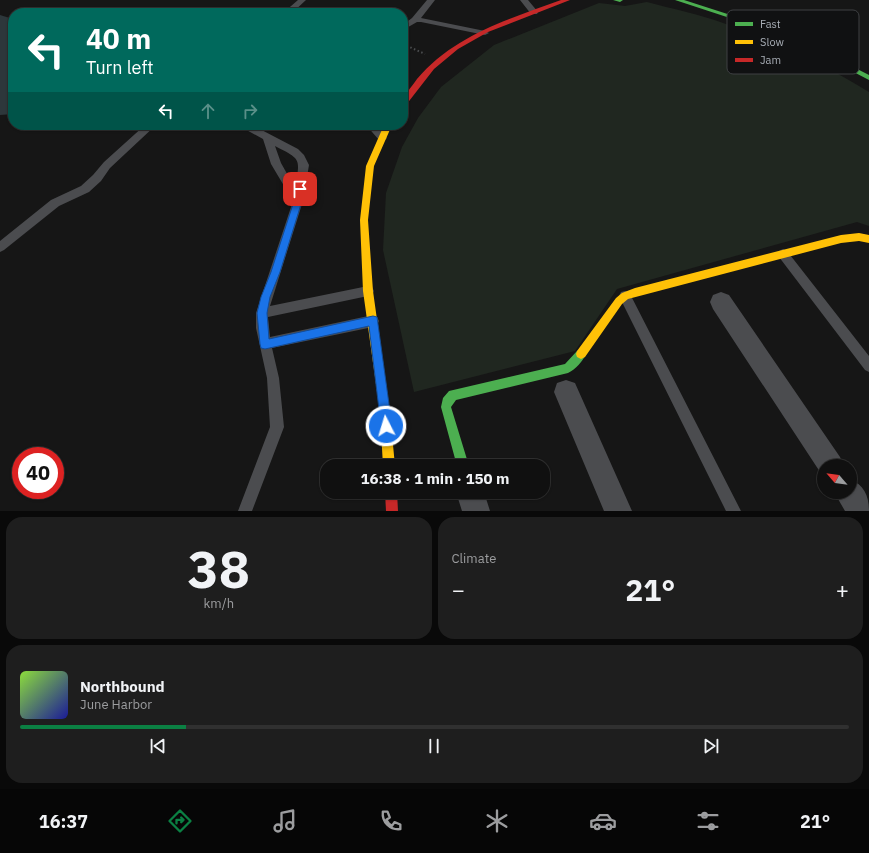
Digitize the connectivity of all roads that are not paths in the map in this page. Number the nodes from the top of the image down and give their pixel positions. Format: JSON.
{"nodes":[{"id":1,"x":302,"y":0,"type":"edge"},
{"id":2,"x":431,"y":0,"type":"edge"},
{"id":3,"x":524,"y":0,"type":"edge"},
{"id":4,"x":567,"y":0,"type":"edge"},
{"id":5,"x":616,"y":0,"type":"edge"},
{"id":6,"x":620,"y":0,"type":"edge"},
{"id":7,"x":678,"y":0,"type":"edge"},
{"id":8,"x":293,"y":8,"type":"edge"},
{"id":9,"x":534,"y":12,"type":"junction"},
{"id":10,"x":727,"y":16,"type":"edge"},
{"id":11,"x":415,"y":20,"type":"junction"},
{"id":12,"x":408,"y":25,"type":"edge"},
{"id":13,"x":484,"y":33,"type":"junction"},
{"id":14,"x":859,"y":73,"type":"edge"},
{"id":15,"x":869,"y":78,"type":"edge"},
{"id":16,"x":408,"y":96,"type":"edge"},
{"id":17,"x":146,"y":130,"type":"edge"},
{"id":18,"x":254,"y":130,"type":"edge"},
{"id":19,"x":375,"y":130,"type":"edge"},
{"id":20,"x":386,"y":130,"type":"edge"},
{"id":21,"x":267,"y":136,"type":"junction"},
{"id":22,"x":382,"y":138,"type":"junction"},
{"id":23,"x":298,"y":201,"type":"junction"},
{"id":24,"x":869,"y":239,"type":"edge"},
{"id":25,"x":0,"y":247,"type":"edge"},
{"id":26,"x":783,"y":254,"type":"junction"},
{"id":27,"x":368,"y":291,"type":"junction"},
{"id":28,"x":625,"y":296,"type":"junction"},
{"id":29,"x":721,"y":302,"type":"dead end"},
{"id":30,"x":262,"y":313,"type":"junction"},
{"id":31,"x":373,"y":321,"type":"junction"},
{"id":32,"x":265,"y":344,"type":"junction"},
{"id":33,"x":869,"y":366,"type":"edge"},
{"id":34,"x":566,"y":392,"type":"dead end"},
{"id":35,"x":388,"y":459,"type":"edge"},
{"id":36,"x":461,"y":459,"type":"edge"},
{"id":37,"x":826,"y":459,"type":"edge"},
{"id":38,"x":391,"y":499,"type":"edge"},
{"id":39,"x":472,"y":499,"type":"edge"},
{"id":40,"x":853,"y":499,"type":"edge"},
{"id":41,"x":246,"y":511,"type":"edge"},
{"id":42,"x":392,"y":511,"type":"edge"},
{"id":43,"x":476,"y":511,"type":"edge"},
{"id":44,"x":618,"y":511,"type":"edge"},
{"id":45,"x":734,"y":511,"type":"edge"},
{"id":46,"x":861,"y":511,"type":"edge"}],
"edges":[{"from":1,"to":8,"type":"lane"},
{"from":2,"to":11,"type":"lane"},
{"from":3,"to":9,"type":"lane"},
{"from":4,"to":9,"type":"street"},
{"from":5,"to":6,"type":"street"},
{"from":7,"to":10,"type":"street"},
{"from":9,"to":13,"type":"street"},
{"from":11,"to":12,"type":"lane"},
{"from":11,"to":13,"type":"lane"},
{"from":13,"to":16,"type":"street"},
{"from":14,"to":15,"type":"street"},
{"from":17,"to":25,"type":"lane"},
{"from":18,"to":21,"type":"lane"},
{"from":19,"to":22,"type":"lane"},
{"from":20,"to":22,"type":"street"},
{"from":21,"to":23,"type":"lane"},
{"from":21,"to":23,"type":"lane"},
{"from":22,"to":27,"type":"street"},
{"from":23,"to":30,"type":"lane"},
{"from":24,"to":26,"type":"street"},
{"from":26,"to":28,"type":"street"},
{"from":26,"to":33,"type":"lane"},
{"from":27,"to":30,"type":"lane"},
{"from":27,"to":31,"type":"street"},
{"from":28,"to":36,"type":"street"},
{"from":28,"to":45,"type":"lane"},
{"from":29,"to":37,"type":"street"},
{"from":30,"to":32,"type":"lane"},
{"from":31,"to":32,"type":"lane"},
{"from":31,"to":35,"type":"street"},
{"from":32,"to":41,"type":"lane"},
{"from":34,"to":44,"type":"street"},
{"from":38,"to":42,"type":"street"},
{"from":39,"to":43,"type":"street"},
{"from":40,"to":46,"type":"street"}]}
